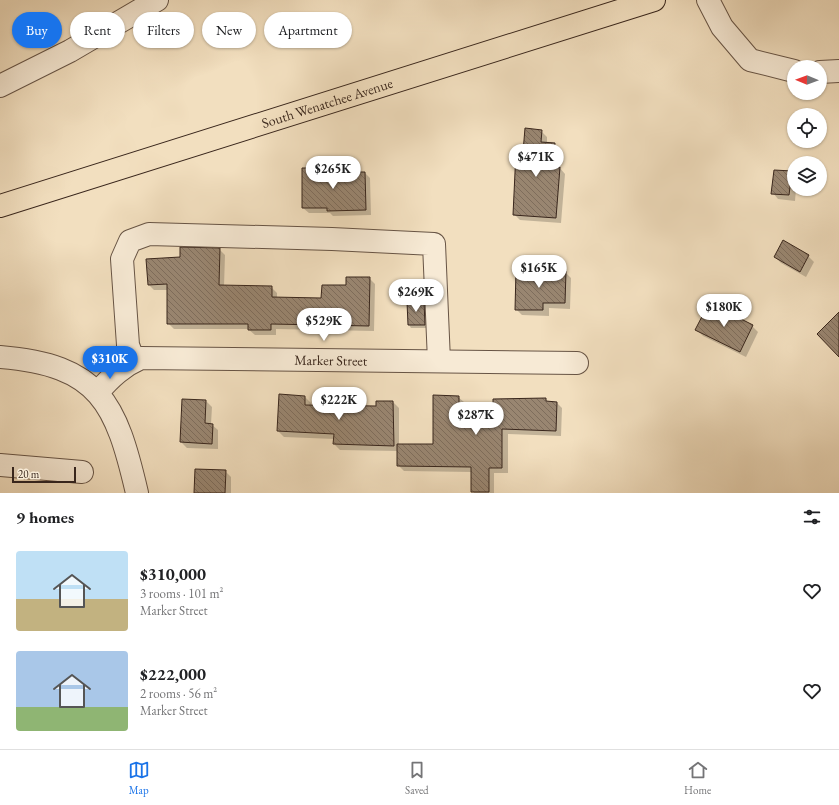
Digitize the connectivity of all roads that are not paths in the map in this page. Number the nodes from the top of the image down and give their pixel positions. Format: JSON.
{"nodes":[{"id":1,"x":157,"y":0,"type":"edge"},
{"id":2,"x":654,"y":0,"type":"edge"},
{"id":3,"x":708,"y":0,"type":"edge"},
{"id":4,"x":787,"y":69,"type":"edge"},
{"id":5,"x":839,"y":71,"type":"edge"},
{"id":6,"x":827,"y":72,"type":"edge"},
{"id":7,"x":0,"y":86,"type":"edge"},
{"id":8,"x":0,"y":206,"type":"edge"},
{"id":9,"x":0,"y":357,"type":"edge"},
{"id":10,"x":134,"y":361,"type":"junction"},
{"id":11,"x":439,"y":361,"type":"junction"},
{"id":12,"x":577,"y":363,"type":"dead end"},
{"id":13,"x":98,"y":392,"type":"junction"},
{"id":14,"x":0,"y":466,"type":"edge"},
{"id":15,"x":82,"y":472,"type":"dead end"},
{"id":16,"x":137,"y":493,"type":"edge"}],
"edges":[{"from":1,"to":7,"type":"street"},
{"from":2,"to":8,"type":"main road","name":"South Wenatchee Avenue"},
{"from":3,"to":4,"type":"street"},
{"from":5,"to":6,"type":"street"},
{"from":9,"to":13,"type":"street"},
{"from":10,"to":11,"type":"street","name":"Marker Street"},
{"from":10,"to":11,"type":"street"},
{"from":10,"to":13,"type":"street","name":"Marker Street"},
{"from":11,"to":12,"type":"street","name":"Marker Street"},
{"from":13,"to":16,"type":"street"},
{"from":14,"to":15,"type":"street"}]}
